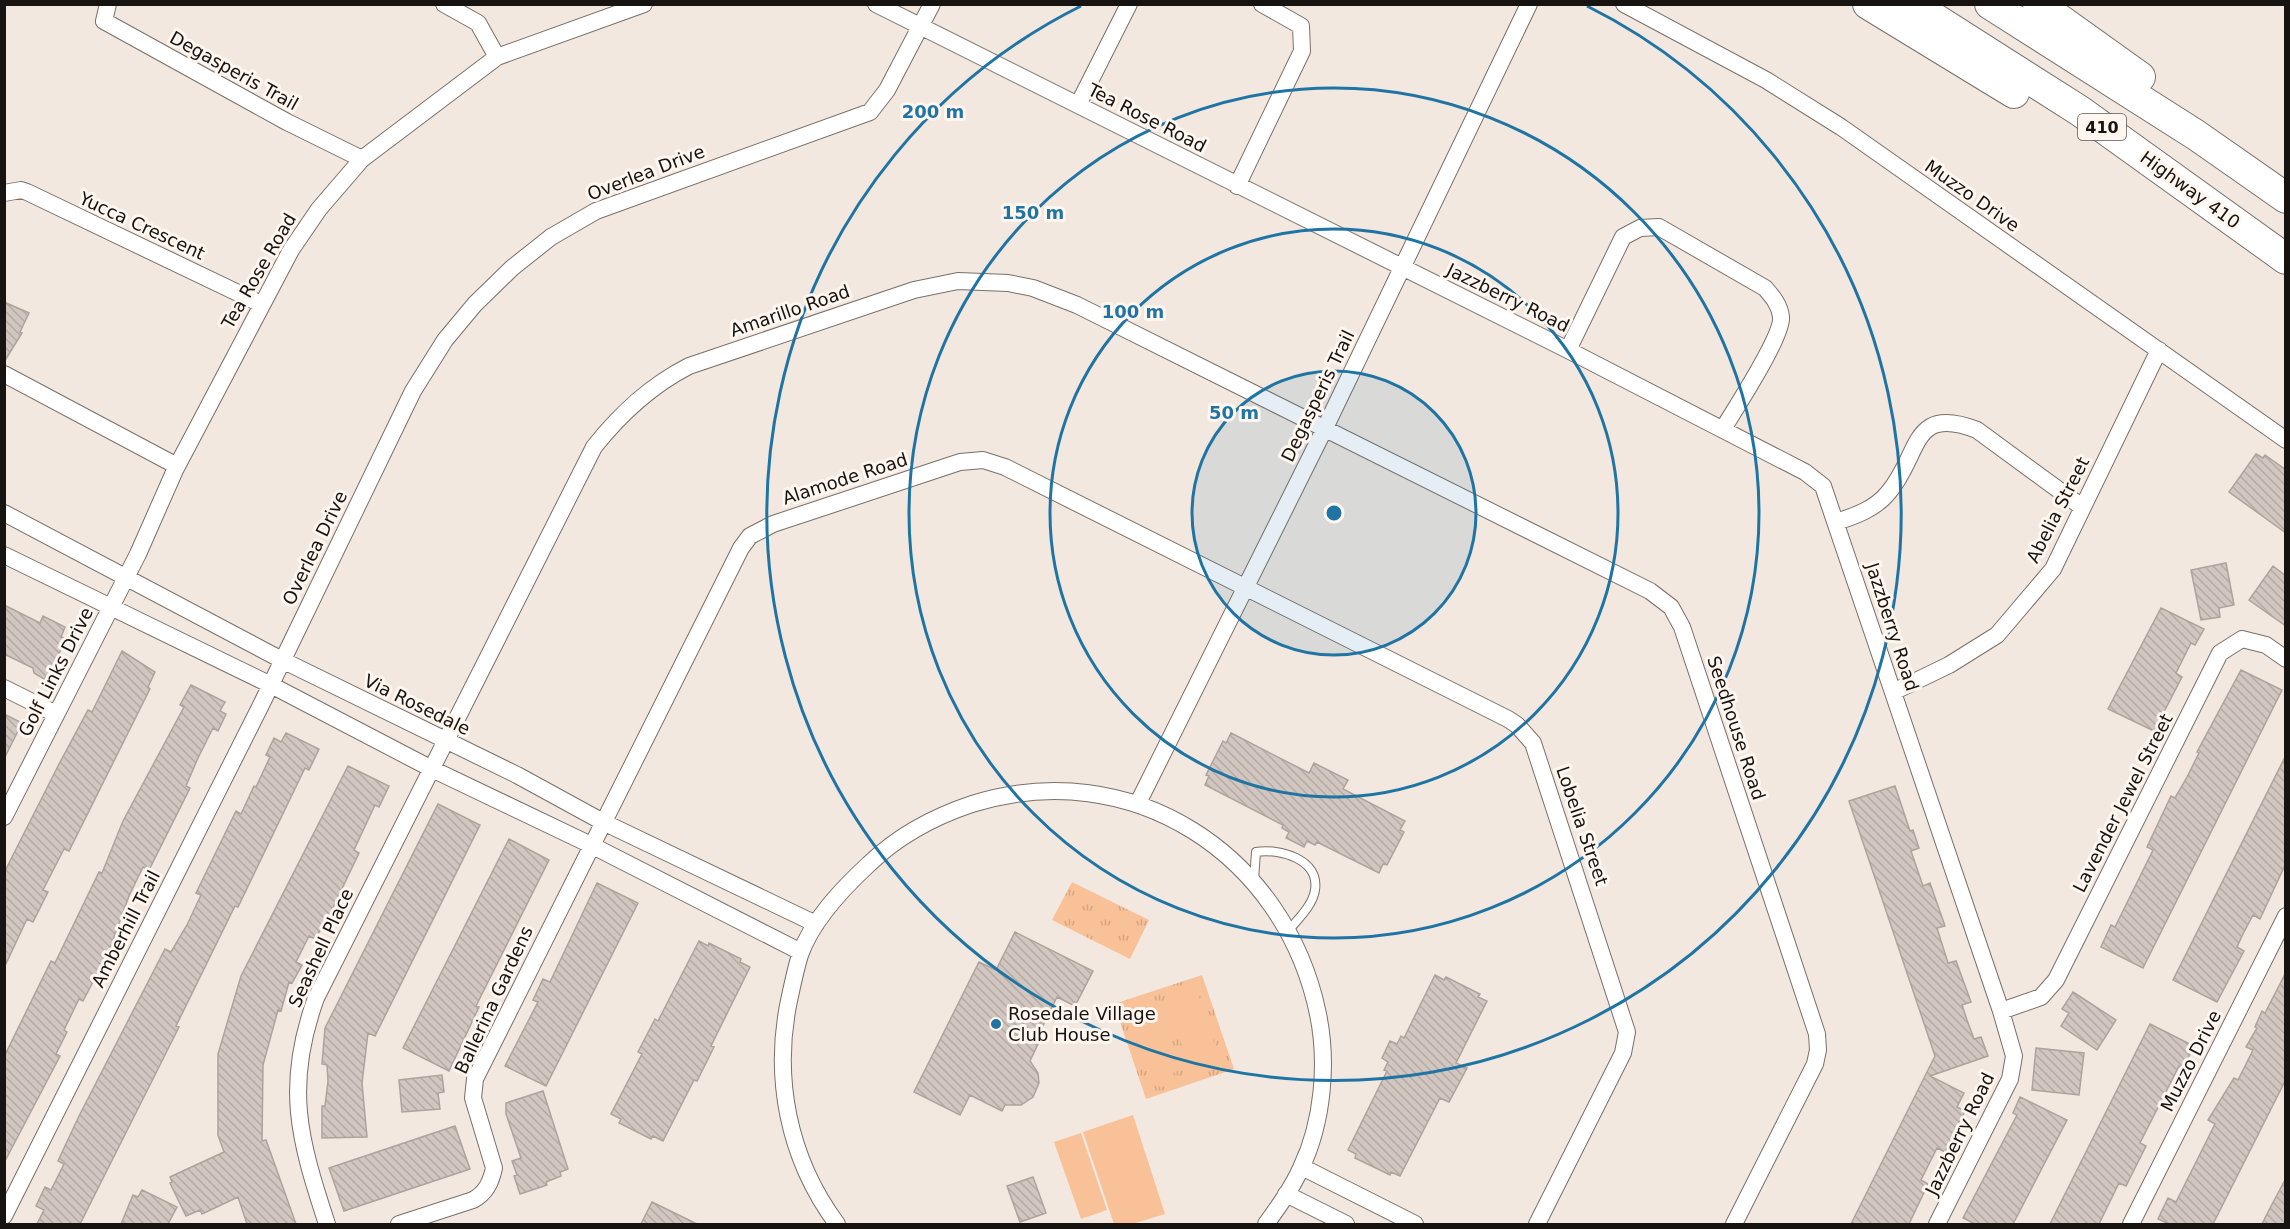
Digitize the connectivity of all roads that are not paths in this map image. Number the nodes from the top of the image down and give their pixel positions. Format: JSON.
{"nodes":[{"id":1,"x":108,"y":4,"type":"edge"},
{"id":2,"x":444,"y":4,"type":"edge"},
{"id":3,"x":644,"y":4,"type":"edge"},
{"id":4,"x":876,"y":4,"type":"edge"},
{"id":5,"x":932,"y":4,"type":"edge"},
{"id":6,"x":1129,"y":4,"type":"edge"},
{"id":7,"x":1262,"y":4,"type":"edge"},
{"id":8,"x":1529,"y":4,"type":"edge"},
{"id":9,"x":1624,"y":4,"type":"edge"},
{"id":10,"x":1868,"y":4,"type":"edge"},
{"id":11,"x":1912,"y":4,"type":"edge"},
{"id":12,"x":1990,"y":4,"type":"edge"},
{"id":13,"x":2038,"y":4,"type":"edge"},
{"id":14,"x":921,"y":26,"type":"junction"},
{"id":15,"x":497,"y":57,"type":"junction"},
{"id":16,"x":1078,"y":105,"type":"junction"},
{"id":17,"x":2080,"y":111,"type":"junction"},
{"id":18,"x":2196,"y":135,"type":"junction"},
{"id":19,"x":362,"y":159,"type":"junction"},
{"id":20,"x":1238,"y":186,"type":"junction"},
{"id":21,"x":4,"y":193,"type":"edge"},
{"id":22,"x":2286,"y":198,"type":"edge"},
{"id":23,"x":2286,"y":259,"type":"edge"},
{"id":24,"x":1401,"y":267,"type":"junction"},
{"id":25,"x":261,"y":304,"type":"junction"},
{"id":26,"x":1568,"y":350,"type":"junction"},
{"id":27,"x":2159,"y":350,"type":"junction"},
{"id":28,"x":4,"y":374,"type":"edge"},
{"id":29,"x":1723,"y":429,"type":"junction"},
{"id":30,"x":1324,"y":430,"type":"junction"},
{"id":31,"x":2286,"y":440,"type":"edge"},
{"id":32,"x":177,"y":466,"type":"junction"},
{"id":33,"x":2082,"y":507,"type":"junction"},
{"id":34,"x":4,"y":513,"type":"edge"},
{"id":35,"x":1836,"y":522,"type":"junction"},
{"id":36,"x":4,"y":555,"type":"edge"},
{"id":37,"x":126,"y":576,"type":"junction"},
{"id":38,"x":1245,"y":588,"type":"junction"},
{"id":39,"x":110,"y":607,"type":"junction"},
{"id":40,"x":2286,"y":659,"type":"edge"},
{"id":41,"x":282,"y":660,"type":"junction"},
{"id":42,"x":271,"y":685,"type":"junction"},
{"id":43,"x":4,"y":688,"type":"edge"},
{"id":44,"x":1893,"y":693,"type":"junction"},
{"id":45,"x":56,"y":714,"type":"junction"},
{"id":46,"x":446,"y":741,"type":"junction"},
{"id":47,"x":432,"y":769,"type":"junction"},
{"id":48,"x":1138,"y":803,"type":"junction"},
{"id":49,"x":4,"y":817,"type":"edge"},
{"id":50,"x":603,"y":822,"type":"junction"},
{"id":51,"x":591,"y":845,"type":"junction"},
{"id":52,"x":1254,"y":880,"type":"junction"},
{"id":53,"x":2286,"y":916,"type":"edge"},
{"id":54,"x":816,"y":924,"type":"junction"},
{"id":55,"x":1289,"y":930,"type":"junction"},
{"id":56,"x":801,"y":952,"type":"junction"},
{"id":57,"x":2001,"y":1011,"type":"junction"},
{"id":58,"x":1302,"y":1167,"type":"junction"},
{"id":59,"x":1286,"y":1194,"type":"junction"},
{"id":60,"x":4,"y":1216,"type":"edge"},
{"id":61,"x":327,"y":1224,"type":"edge"},
{"id":62,"x":399,"y":1224,"type":"edge"},
{"id":63,"x":837,"y":1224,"type":"edge"},
{"id":64,"x":1266,"y":1224,"type":"edge"},
{"id":65,"x":1346,"y":1224,"type":"edge"},
{"id":66,"x":1415,"y":1224,"type":"edge"},
{"id":67,"x":1537,"y":1224,"type":"edge"},
{"id":68,"x":1734,"y":1224,"type":"edge"},
{"id":69,"x":1937,"y":1224,"type":"edge"},
{"id":70,"x":2131,"y":1224,"type":"edge"}],
"edges":[{"from":1,"to":19,"type":"street","name":"Degasperis Trail"},
{"from":2,"to":15,"type":"street"},
{"from":3,"to":15,"type":"street","name":"Tea Rose Road"},
{"from":4,"to":14,"type":"street","name":"Tea Rose Road"},
{"from":5,"to":14,"type":"street","name":"Overlea Drive"},
{"from":6,"to":16,"type":"street"},
{"from":7,"to":20,"type":"street"},
{"from":8,"to":24,"type":"street","name":"Degasperis Trail"},
{"from":9,"to":27,"type":"street","name":"Muzzo Drive"},
{"from":10,"to":17,"type":"highway"},
{"from":11,"to":17,"type":"highway","name":"Highway 410","number":"410"},
{"from":12,"to":18,"type":"highway","number":"410"},
{"from":13,"to":18,"type":"highway"},
{"from":14,"to":16,"type":"street","name":"Tea Rose Road"},
{"from":14,"to":41,"type":"street","name":"Overlea Drive"},
{"from":15,"to":19,"type":"street","name":"Tea Rose Road"},
{"from":16,"to":20,"type":"street","name":"Tea Rose Road"},
{"from":17,"to":23,"type":"highway","name":"Highway 410","number":"410"},
{"from":18,"to":22,"type":"highway","number":"410"},
{"from":19,"to":25,"type":"street","name":"Tea Rose Road"},
{"from":20,"to":24,"type":"street","name":"Tea Rose Road"},
{"from":21,"to":25,"type":"street","name":"Yucca Crescent"},
{"from":24,"to":26,"type":"street","name":"Jazzberry Road"},
{"from":24,"to":30,"type":"street","name":"Degasperis Trail"},
{"from":25,"to":32,"type":"street","name":"Tea Rose Road"},
{"from":26,"to":29,"type":"street","name":"Jazzberry Road"},
{"from":26,"to":29,"type":"street"},
{"from":27,"to":31,"type":"street","name":"Muzzo Drive"},
{"from":27,"to":33,"type":"street","name":"Abelia Street"},
{"from":28,"to":32,"type":"street"},
{"from":29,"to":35,"type":"street","name":"Jazzberry Road"},
{"from":30,"to":38,"type":"street","name":"Degasperis Trail"},
{"from":30,"to":46,"type":"street","name":"Amarillo Road"},
{"from":30,"to":68,"type":"street","name":"Seedhouse Road"},
{"from":32,"to":37,"type":"street","name":"Tea Rose Road"},
{"from":33,"to":35,"type":"street"},
{"from":33,"to":44,"type":"street","name":"Abelia Street"},
{"from":34,"to":37,"type":"street","name":"Via Rosedale"},
{"from":35,"to":44,"type":"street","name":"Jazzberry Road"},
{"from":36,"to":39,"type":"street"},
{"from":37,"to":39,"type":"street","name":"Golf Links Drive"},
{"from":37,"to":41,"type":"street","name":"Via Rosedale"},
{"from":38,"to":48,"type":"street","name":"Degasperis Trail"},
{"from":38,"to":50,"type":"street","name":"Alamode Road"},
{"from":38,"to":67,"type":"street","name":"Lobelia Street"},
{"from":39,"to":42,"type":"street"},
{"from":39,"to":45,"type":"street","name":"Golf Links Drive"},
{"from":40,"to":57,"type":"street","name":"Lavender Jewel Street"},
{"from":41,"to":42,"type":"street","name":"Amberhill Trail"},
{"from":41,"to":46,"type":"street","name":"Via Rosedale"},
{"from":42,"to":47,"type":"street"},
{"from":42,"to":60,"type":"street","name":"Amberhill Trail"},
{"from":43,"to":45,"type":"street"},
{"from":44,"to":57,"type":"street","name":"Jazzberry Road"},
{"from":45,"to":49,"type":"street","name":"Golf Links Drive"},
{"from":46,"to":47,"type":"street","name":"Amarillo Road"},
{"from":46,"to":50,"type":"street","name":"Via Rosedale"},
{"from":47,"to":51,"type":"street"},
{"from":47,"to":61,"type":"street","name":"Seashell Place"},
{"from":48,"to":52,"type":"street"},
{"from":48,"to":54,"type":"street"},
{"from":50,"to":51,"type":"street","name":"Alamode Road"},
{"from":50,"to":54,"type":"street","name":"Via Rosedale"},
{"from":51,"to":56,"type":"street"},
{"from":51,"to":62,"type":"street","name":"Ballerina Gardens"},
{"from":52,"to":55,"type":"street"},
{"from":52,"to":55,"type":"lane"},
{"from":53,"to":70,"type":"street","name":"Muzzo Drive"},
{"from":54,"to":56,"type":"street"},
{"from":55,"to":58,"type":"street"},
{"from":56,"to":63,"type":"street"},
{"from":57,"to":69,"type":"street","name":"Jazzberry Road"},
{"from":58,"to":59,"type":"street"},
{"from":58,"to":66,"type":"street"},
{"from":59,"to":64,"type":"street"},
{"from":59,"to":65,"type":"street"}]}
